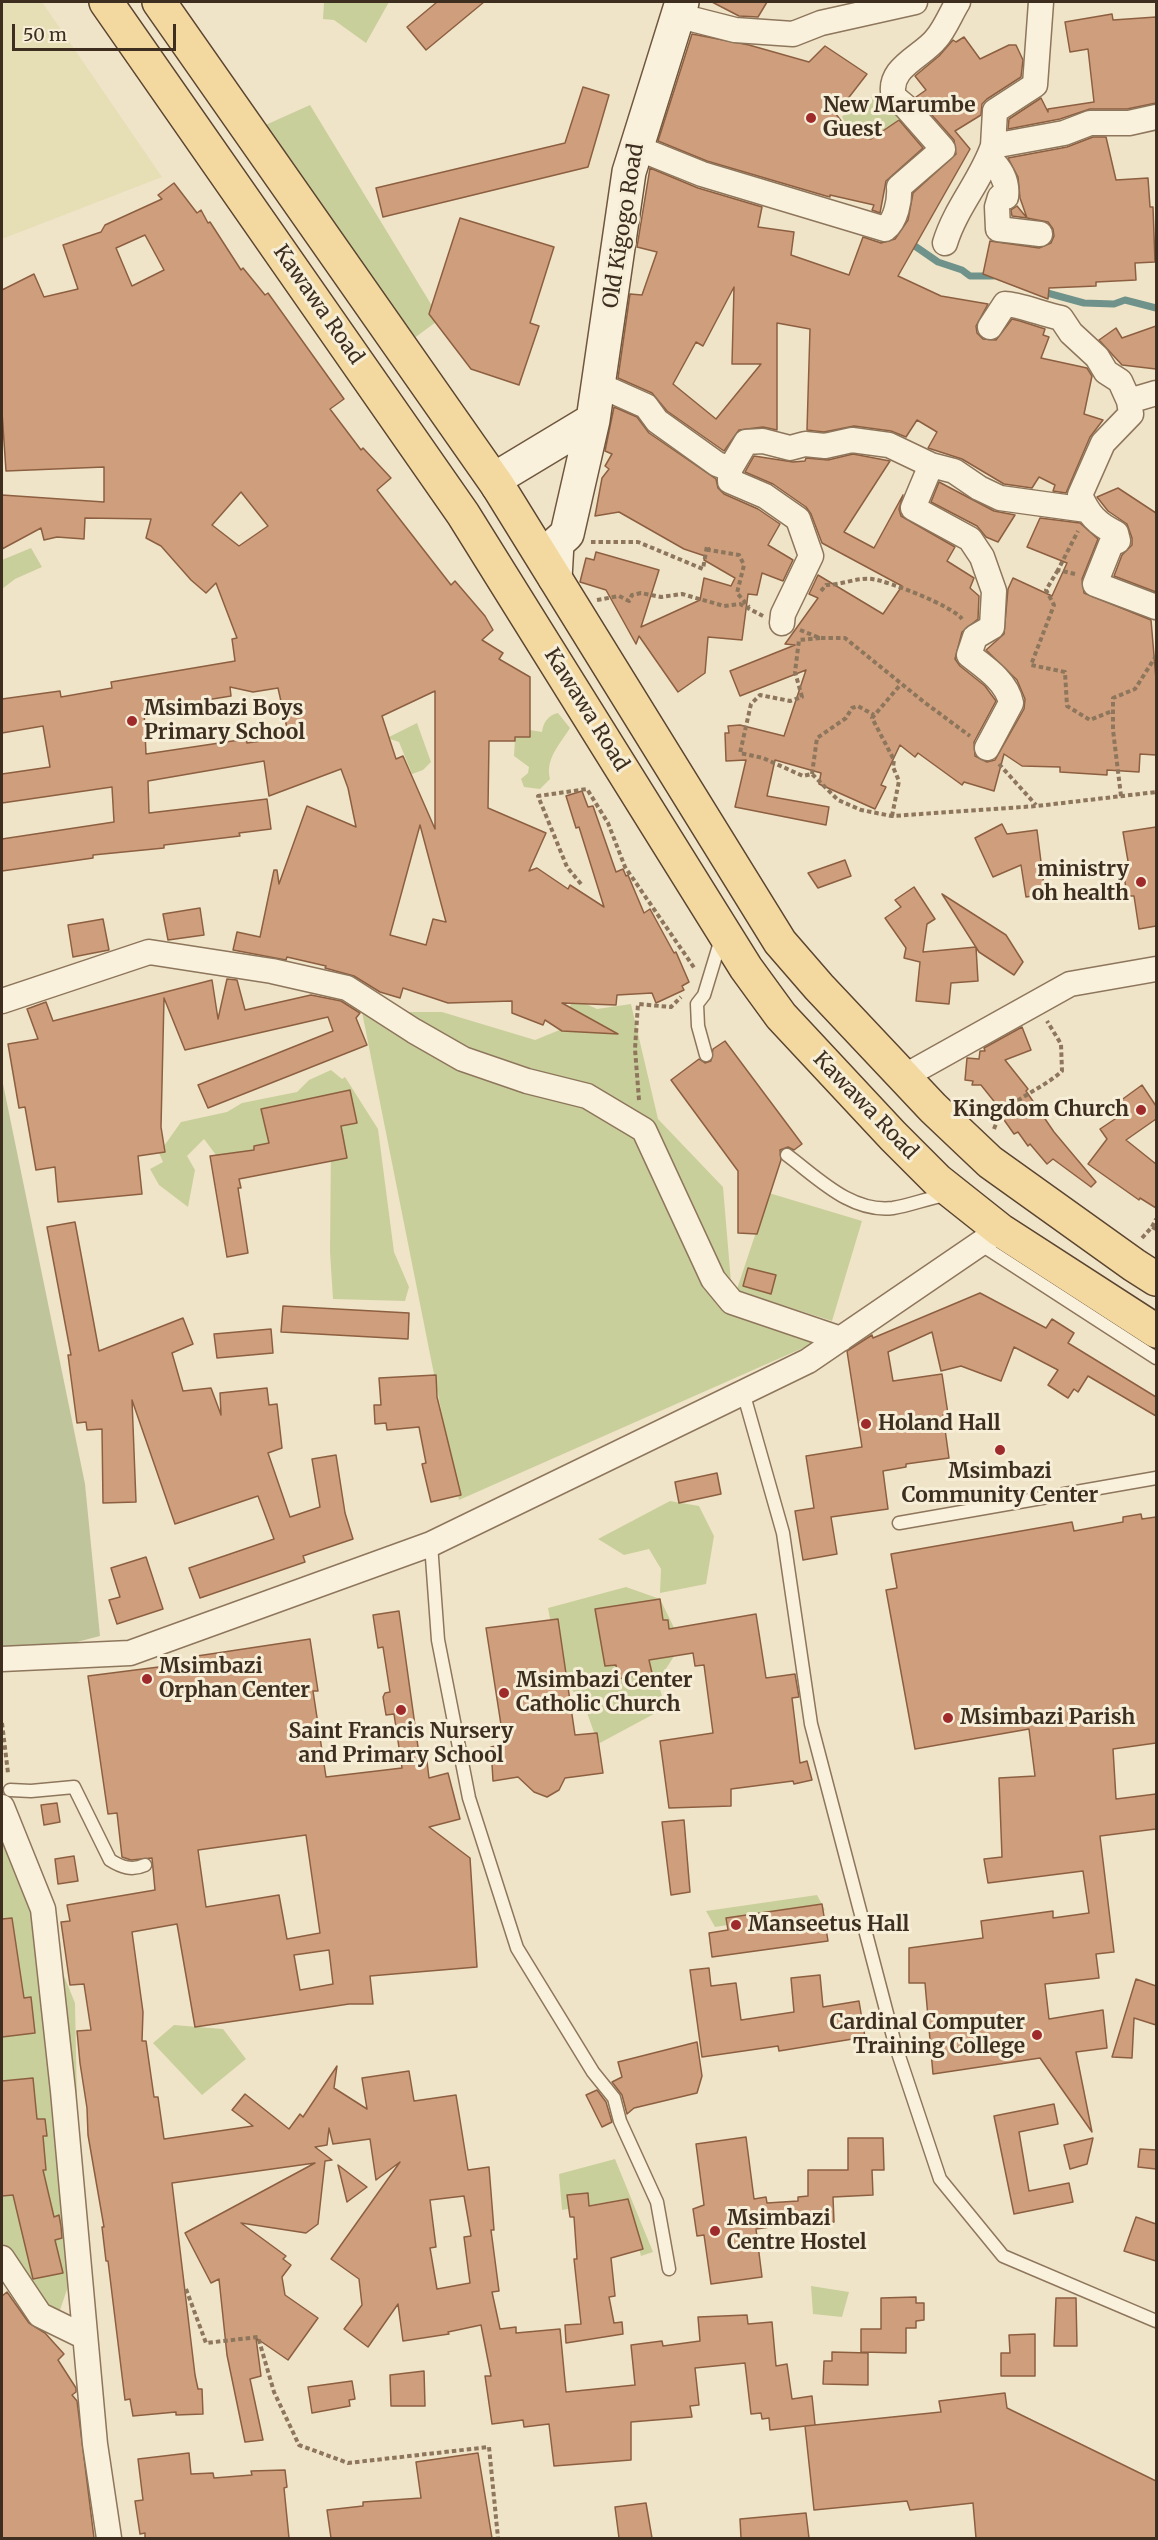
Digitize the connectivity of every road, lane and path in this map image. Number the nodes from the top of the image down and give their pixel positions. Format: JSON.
{"nodes":[{"id":1,"x":106,"y":2,"type":"edge"},
{"id":2,"x":159,"y":2,"type":"edge"},
{"id":3,"x":915,"y":2,"type":"edge"},
{"id":4,"x":958,"y":2,"type":"edge"},
{"id":5,"x":1041,"y":2,"type":"edge"},
{"id":6,"x":679,"y":8,"type":"edge"},
{"id":7,"x":821,"y":12,"type":"edge"},
{"id":8,"x":1156,"y":117,"type":"edge"},
{"id":9,"x":635,"y":147,"type":"junction"},
{"id":10,"x":991,"y":152,"type":"junction"},
{"id":11,"x":1040,"y":234,"type":"dead end"},
{"id":12,"x":945,"y":243,"type":"dead end"},
{"id":13,"x":990,"y":327,"type":"dead end"},
{"id":14,"x":599,"y":385,"type":"junction"},
{"id":15,"x":1156,"y":393,"type":"edge"},
{"id":16,"x":1129,"y":401,"type":"junction"},
{"id":17,"x":593,"y":420,"type":"junction"},
{"id":18,"x":931,"y":465,"type":"junction"},
{"id":19,"x":730,"y":469,"type":"junction"},
{"id":20,"x":498,"y":486,"type":"junction"},
{"id":21,"x":1087,"y":511,"type":"junction"},
{"id":22,"x":567,"y":534,"type":"junction"},
{"id":23,"x":1058,"y":570,"type":"junction"},
{"id":24,"x":555,"y":579,"type":"junction"},
{"id":25,"x":1095,"y":584,"type":"junction"},
{"id":26,"x":1156,"y":607,"type":"edge"},
{"id":27,"x":576,"y":611,"type":"junction"},
{"id":28,"x":754,"y":612,"type":"junction"},
{"id":29,"x":785,"y":614,"type":"junction"},
{"id":30,"x":975,"y":637,"type":"junction"},
{"id":31,"x":820,"y":638,"type":"junction"},
{"id":32,"x":1156,"y":656,"type":"edge"},
{"id":33,"x":901,"y":684,"type":"junction"},
{"id":34,"x":1112,"y":711,"type":"junction"},
{"id":35,"x":872,"y":718,"type":"junction"},
{"id":36,"x":987,"y":748,"type":"junction"},
{"id":37,"x":812,"y":774,"type":"junction"},
{"id":38,"x":1156,"y":792,"type":"edge"},
{"id":39,"x":1121,"y":796,"type":"junction"},
{"id":40,"x":1037,"y":806,"type":"junction"},
{"id":41,"x":892,"y":816,"type":"junction"},
{"id":42,"x":581,"y":884,"type":"dead end"},
{"id":43,"x":723,"y":931,"type":"junction"},
{"id":44,"x":1156,"y":969,"type":"edge"},
{"id":45,"x":700,"y":978,"type":"dead end"},
{"id":46,"x":686,"y":992,"type":"dead end"},
{"id":47,"x":2,"y":1001,"type":"edge"},
{"id":48,"x":1032,"y":1003,"type":"junction"},
{"id":49,"x":706,"y":1055,"type":"dead end"},
{"id":50,"x":909,"y":1082,"type":"junction"},
{"id":51,"x":644,"y":1130,"type":"junction"},
{"id":52,"x":787,"y":1155,"type":"dead end"},
{"id":53,"x":990,"y":1162,"type":"junction"},
{"id":54,"x":956,"y":1195,"type":"junction"},
{"id":55,"x":1156,"y":1219,"type":"edge"},
{"id":56,"x":1152,"y":1227,"type":"dead end"},
{"id":57,"x":990,"y":1237,"type":"junction"},
{"id":58,"x":1156,"y":1279,"type":"edge"},
{"id":59,"x":1156,"y":1331,"type":"edge"},
{"id":60,"x":841,"y":1339,"type":"junction"},
{"id":61,"x":1156,"y":1358,"type":"edge"},
{"id":62,"x":743,"y":1392,"type":"junction"},
{"id":63,"x":1156,"y":1478,"type":"edge"},
{"id":64,"x":899,"y":1523,"type":"dead end"},
{"id":65,"x":431,"y":1544,"type":"junction"},
{"id":66,"x":2,"y":1659,"type":"edge"},
{"id":67,"x":2,"y":1723,"type":"edge"},
{"id":68,"x":6,"y":1798,"type":"edge"},
{"id":69,"x":145,"y":1865,"type":"dead end"},
{"id":70,"x":2,"y":2258,"type":"edge"},
{"id":71,"x":669,"y":2269,"type":"dead end"},
{"id":72,"x":186,"y":2289,"type":"dead end"},
{"id":73,"x":1156,"y":2321,"type":"edge"},
{"id":74,"x":85,"y":2337,"type":"junction"},
{"id":75,"x":110,"y":2538,"type":"edge"},
{"id":76,"x":498,"y":2538,"type":"edge"}],
"edges":[{"from":1,"to":43,"type":"main road","name":"Kawawa Road"},
{"from":2,"to":20,"type":"main road","name":"Kawawa Road"},
{"from":3,"to":7,"type":"street"},
{"from":4,"to":9,"type":"street"},
{"from":5,"to":10,"type":"street"},
{"from":6,"to":7,"type":"street"},
{"from":6,"to":9,"type":"street","name":"Old Kigogo Road"},
{"from":8,"to":10,"type":"street"},
{"from":9,"to":14,"type":"street","name":"Old Kigogo Road"},
{"from":10,"to":11,"type":"street"},
{"from":10,"to":12,"type":"street"},
{"from":13,"to":16,"type":"street"},
{"from":14,"to":17,"type":"street","name":"Old Kigogo Road"},
{"from":14,"to":19,"type":"street"},
{"from":15,"to":16,"type":"street"},
{"from":16,"to":21,"type":"street"},
{"from":17,"to":20,"type":"street"},
{"from":17,"to":22,"type":"street","name":"Old Kigogo Road"},
{"from":18,"to":19,"type":"street"},
{"from":18,"to":21,"type":"street"},
{"from":18,"to":30,"type":"street"},
{"from":19,"to":29,"type":"street"},
{"from":20,"to":24,"type":"main road","name":"Kawawa Road"},
{"from":21,"to":23,"type":"path"},
{"from":21,"to":25,"type":"street"},
{"from":22,"to":24,"type":"street","name":"Old Kigogo Road"},
{"from":22,"to":28,"type":"path"},
{"from":23,"to":25,"type":"path"},
{"from":23,"to":34,"type":"path"},
{"from":24,"to":27,"type":"main road","name":"Kawawa Road"},
{"from":25,"to":26,"type":"street"},
{"from":27,"to":28,"type":"path"},
{"from":27,"to":50,"type":"main road","name":"Kawawa Road"},
{"from":28,"to":29,"type":"path"},
{"from":29,"to":30,"type":"path"},
{"from":29,"to":31,"type":"path"},
{"from":30,"to":36,"type":"street"},
{"from":31,"to":33,"type":"path"},
{"from":31,"to":37,"type":"path"},
{"from":32,"to":34,"type":"path"},
{"from":33,"to":35,"type":"path"},
{"from":33,"to":36,"type":"path"},
{"from":34,"to":39,"type":"path"},
{"from":35,"to":37,"type":"path"},
{"from":35,"to":41,"type":"path"},
{"from":36,"to":40,"type":"path"},
{"from":37,"to":41,"type":"path"},
{"from":38,"to":39,"type":"path"},
{"from":39,"to":40,"type":"path"},
{"from":40,"to":41,"type":"path"},
{"from":42,"to":45,"type":"path"},
{"from":43,"to":49,"type":"lane"},
{"from":43,"to":54,"type":"main road","name":"Kawawa Road"},
{"from":44,"to":48,"type":"street"},
{"from":46,"to":51,"type":"path"},
{"from":47,"to":51,"type":"street"},
{"from":48,"to":50,"type":"street"},
{"from":48,"to":53,"type":"path"},
{"from":50,"to":53,"type":"main road","name":"Kawawa Road"},
{"from":51,"to":60,"type":"street"},
{"from":52,"to":54,"type":"lane"},
{"from":53,"to":58,"type":"main road","name":"Kawawa Road"},
{"from":54,"to":57,"type":"main road","name":"Kawawa Road"},
{"from":55,"to":56,"type":"path"},
{"from":57,"to":59,"type":"main road","name":"Kawawa Road"},
{"from":57,"to":60,"type":"street"},
{"from":57,"to":61,"type":"lane"},
{"from":60,"to":62,"type":"street"},
{"from":62,"to":65,"type":"street"},
{"from":62,"to":73,"type":"lane"},
{"from":63,"to":64,"type":"lane"},
{"from":65,"to":66,"type":"street"},
{"from":65,"to":71,"type":"lane"},
{"from":67,"to":68,"type":"path"},
{"from":68,"to":69,"type":"lane"},
{"from":68,"to":74,"type":"street"},
{"from":70,"to":74,"type":"street"},
{"from":72,"to":76,"type":"path"},
{"from":74,"to":75,"type":"street"}]}
